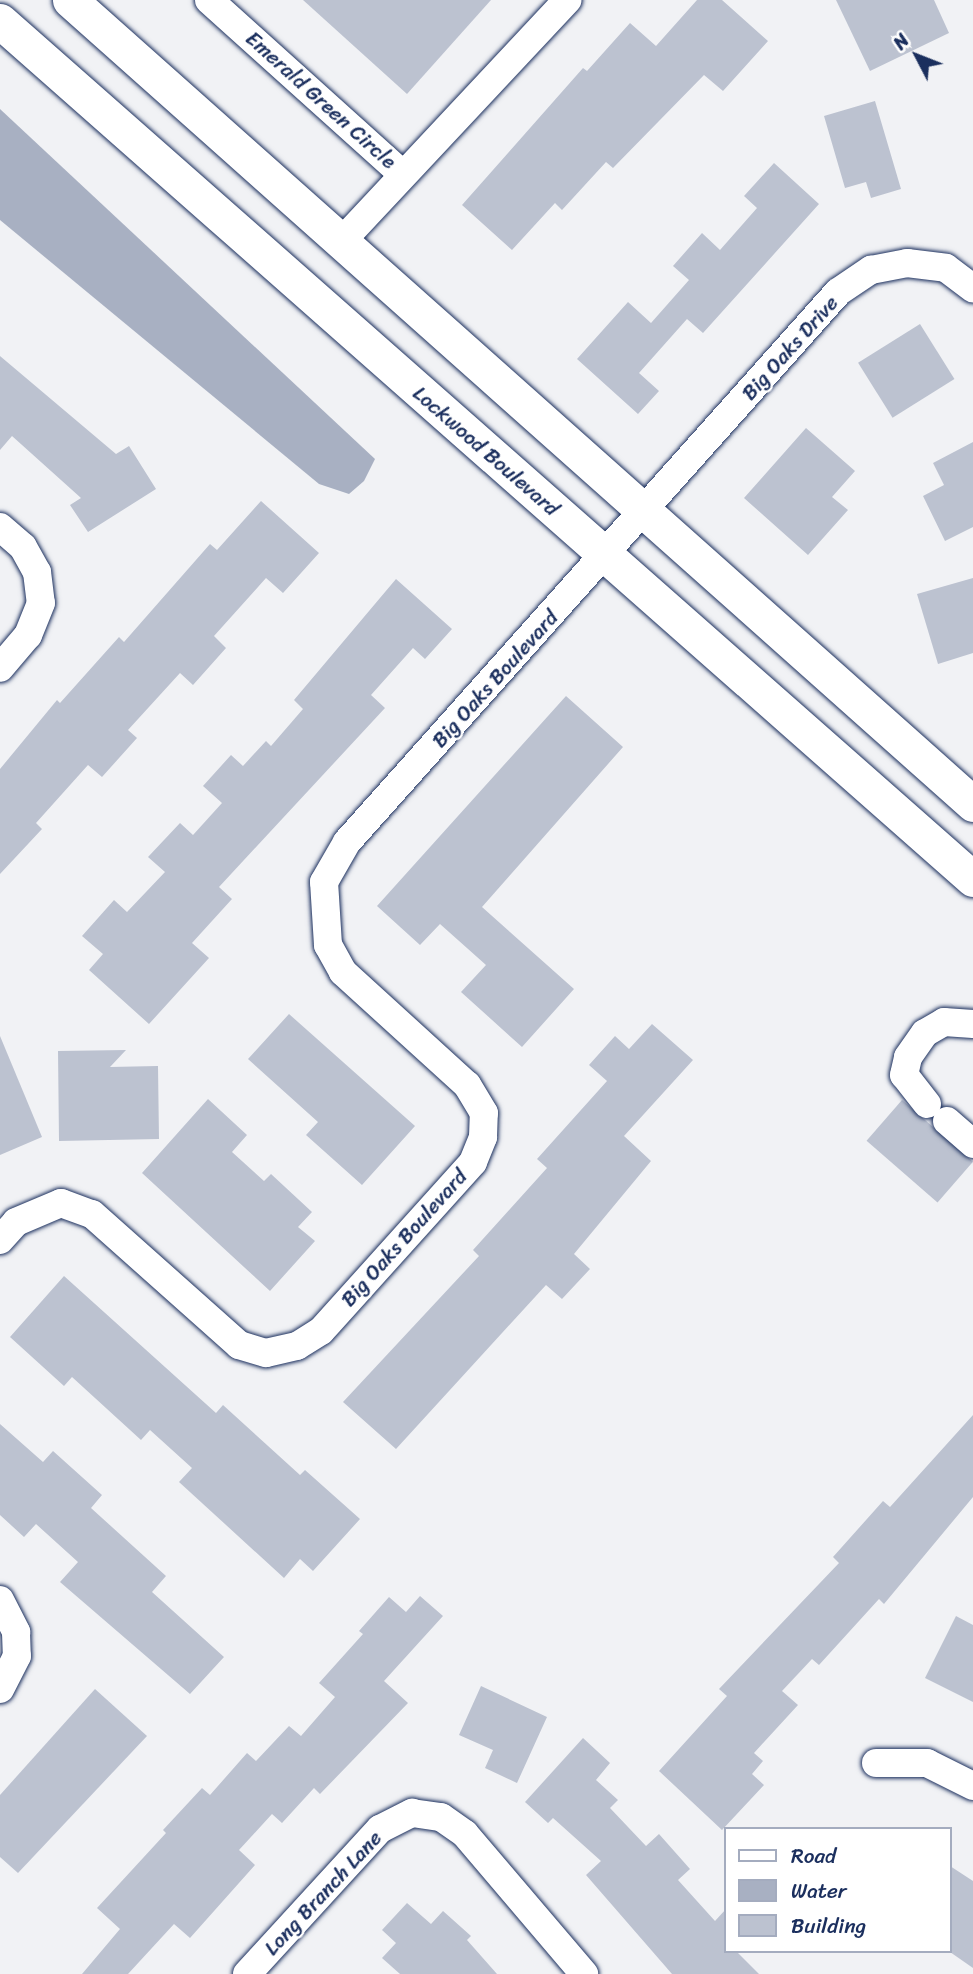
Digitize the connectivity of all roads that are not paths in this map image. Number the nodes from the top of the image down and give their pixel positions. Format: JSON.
{"nodes":[{"id":1,"x":70,"y":0,"type":"edge"},
{"id":2,"x":209,"y":0,"type":"edge"},
{"id":3,"x":567,"y":0,"type":"edge"},
{"id":4,"x":0,"y":21,"type":"edge"},
{"id":5,"x":401,"y":173,"type":"junction"},
{"id":6,"x":340,"y":243,"type":"junction"},
{"id":7,"x":973,"y":288,"type":"edge"},
{"id":8,"x":643,"y":514,"type":"junction"},
{"id":9,"x":0,"y":527,"type":"edge"},
{"id":10,"x":606,"y":556,"type":"junction"},
{"id":11,"x":0,"y":668,"type":"edge"},
{"id":12,"x":973,"y":804,"type":"edge"},
{"id":13,"x":973,"y":879,"type":"edge"},
{"id":14,"x":973,"y":1024,"type":"edge"},
{"id":15,"x":973,"y":1144,"type":"edge"},
{"id":16,"x":0,"y":1240,"type":"edge"},
{"id":17,"x":0,"y":1600,"type":"edge"},
{"id":18,"x":0,"y":1689,"type":"edge"},
{"id":19,"x":876,"y":1763,"type":"dead end"},
{"id":20,"x":973,"y":1786,"type":"edge"},
{"id":21,"x":247,"y":1974,"type":"edge"},
{"id":22,"x":584,"y":1974,"type":"edge"}],
"edges":[{"from":1,"to":6,"type":"main road"},
{"from":2,"to":5,"type":"street","name":"Emerald Green Circle"},
{"from":3,"to":5,"type":"street","name":"Emerald Green Circle"},
{"from":4,"to":10,"type":"main road","name":"Lockwood Boulevard"},
{"from":5,"to":6,"type":"street","name":"Emerald Green Circle"},
{"from":6,"to":8,"type":"main road"},
{"from":7,"to":8,"type":"street","name":"Big Oaks Drive"},
{"from":8,"to":10,"type":"street","name":"Big Oaks Boulevard"},
{"from":8,"to":12,"type":"main road"},
{"from":9,"to":11,"type":"street"},
{"from":10,"to":13,"type":"main road","name":"Lockwood Boulevard"},
{"from":10,"to":16,"type":"street","name":"Big Oaks Boulevard"},
{"from":14,"to":15,"type":"street"},
{"from":17,"to":18,"type":"street"},
{"from":19,"to":20,"type":"street"},
{"from":21,"to":22,"type":"street","name":"Long Branch Lane"}]}
